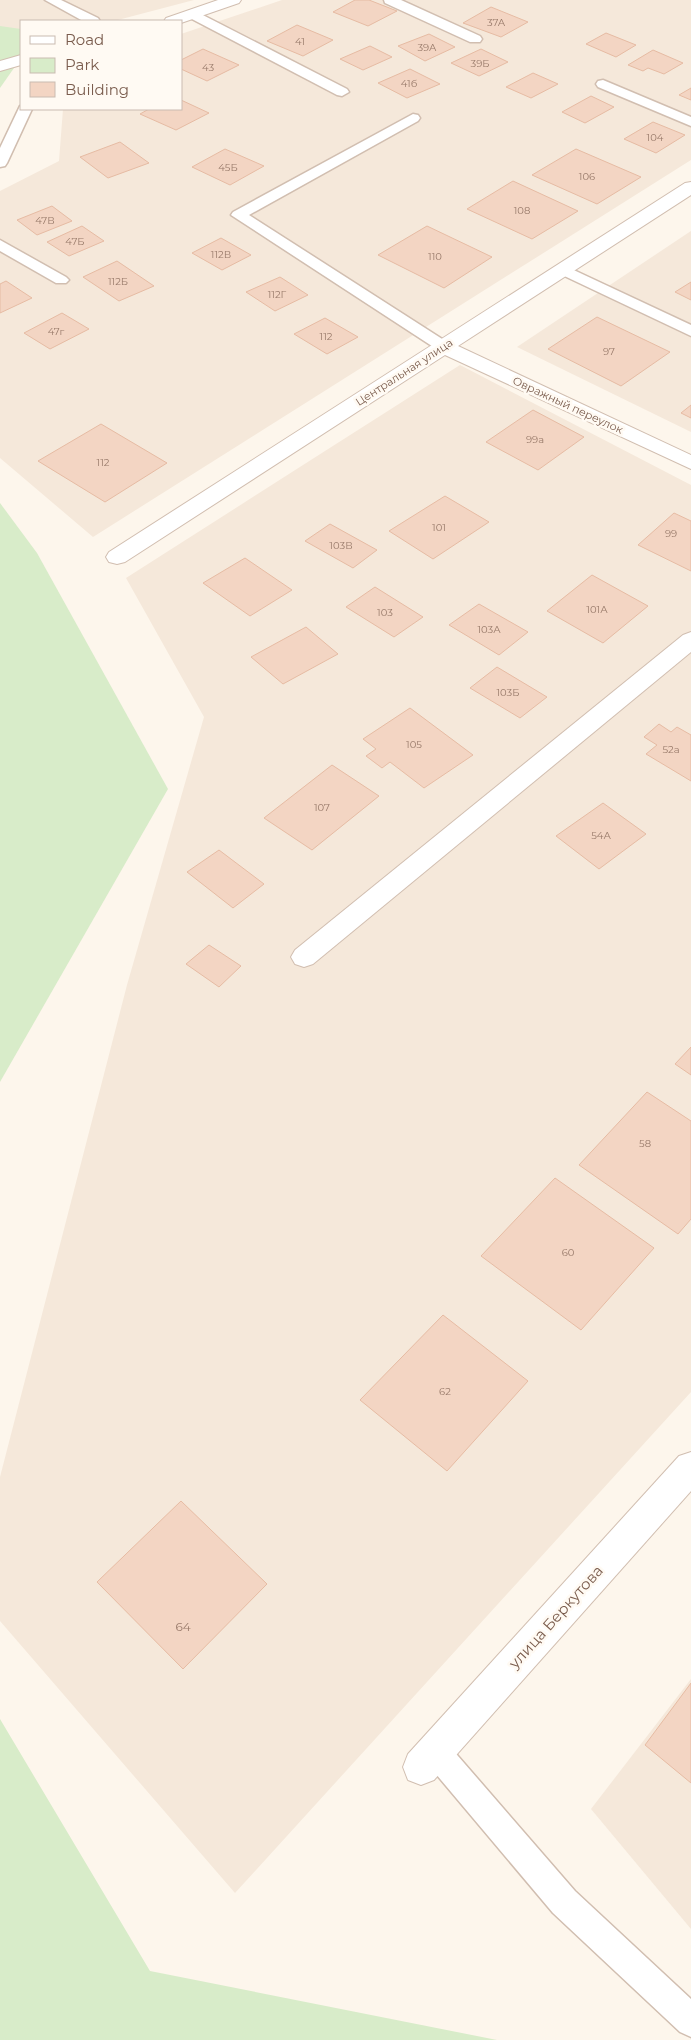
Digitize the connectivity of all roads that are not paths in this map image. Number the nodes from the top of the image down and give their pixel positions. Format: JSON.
{"nodes":[{"id":1,"x":51,"y":0,"type":"edge"},
{"id":2,"x":233,"y":0,"type":"edge"},
{"id":3,"x":390,"y":0,"type":"edge"},
{"id":4,"x":193,"y":14,"type":"junction"},
{"id":5,"x":91,"y":20,"type":"edge"},
{"id":6,"x":175,"y":20,"type":"edge"},
{"id":7,"x":475,"y":39,"type":"dead end"},
{"id":8,"x":20,"y":60,"type":"edge"},
{"id":9,"x":0,"y":66,"type":"edge"},
{"id":10,"x":602,"y":84,"type":"dead end"},
{"id":11,"x":342,"y":92,"type":"dead end"},
{"id":12,"x":25,"y":110,"type":"edge"},
{"id":13,"x":413,"y":118,"type":"dead end"},
{"id":14,"x":691,"y":122,"type":"edge"},
{"id":15,"x":0,"y":163,"type":"edge"},
{"id":16,"x":691,"y":187,"type":"edge"},
{"id":17,"x":0,"y":245,"type":"edge"},
{"id":18,"x":563,"y":270,"type":"junction"},
{"id":19,"x":62,"y":280,"type":"dead end"},
{"id":20,"x":691,"y":331,"type":"edge"},
{"id":21,"x":444,"y":347,"type":"junction"},
{"id":22,"x":691,"y":463,"type":"edge"},
{"id":23,"x":117,"y":557,"type":"dead end"},
{"id":24,"x":691,"y":640,"type":"edge"},
{"id":25,"x":304,"y":957,"type":"dead end"},
{"id":26,"x":691,"y":1467,"type":"edge"},
{"id":27,"x":428,"y":1759,"type":"joint"},
{"id":28,"x":691,"y":2021,"type":"edge"}],
"edges":[{"from":1,"to":5,"type":"lane"},
{"from":2,"to":4,"type":"street"},
{"from":3,"to":7,"type":"lane"},
{"from":4,"to":6,"type":"street"},
{"from":4,"to":11,"type":"lane"},
{"from":8,"to":9,"type":"street"},
{"from":10,"to":14,"type":"lane"},
{"from":12,"to":15,"type":"lane"},
{"from":13,"to":21,"type":"lane"},
{"from":16,"to":18,"type":"street","name":"Центральная улица"},
{"from":17,"to":19,"type":"lane"},
{"from":18,"to":20,"type":"lane"},
{"from":18,"to":21,"type":"street","name":"Центральная улица"},
{"from":21,"to":22,"type":"street","name":"Овражный переулок"},
{"from":21,"to":23,"type":"street","name":"Центральная улица"},
{"from":24,"to":25,"type":"street"},
{"from":26,"to":27,"type":"street","name":"улица Беркутова"},
{"from":27,"to":28,"type":"lane"}]}
